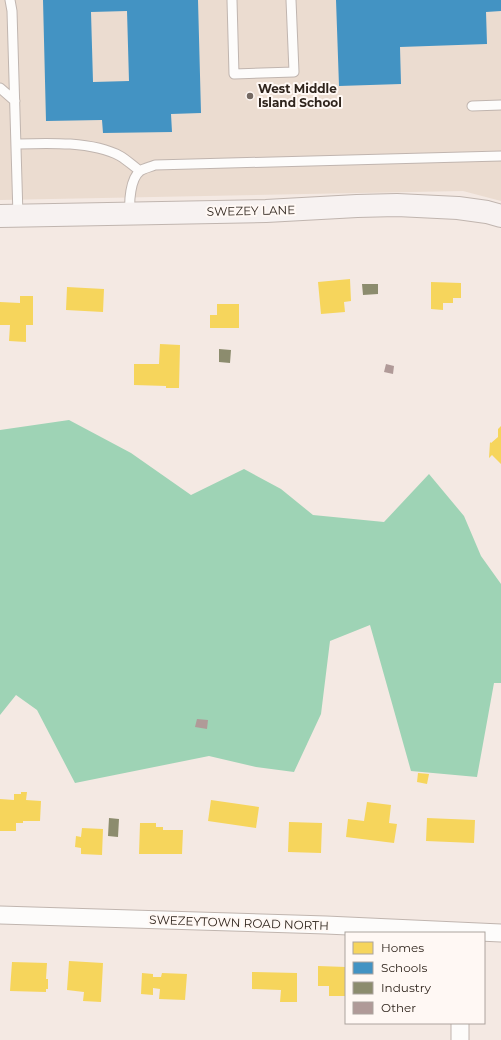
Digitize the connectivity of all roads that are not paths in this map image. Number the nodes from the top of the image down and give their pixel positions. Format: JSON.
{"nodes":[{"id":1,"x":10,"y":0,"type":"edge"},
{"id":2,"x":232,"y":0,"type":"edge"},
{"id":3,"x":291,"y":0,"type":"edge"},
{"id":4,"x":0,"y":88,"type":"edge"},
{"id":5,"x":15,"y":101,"type":"junction"},
{"id":6,"x":501,"y":105,"type":"edge"},
{"id":7,"x":472,"y":106,"type":"dead end"},
{"id":8,"x":16,"y":144,"type":"junction"},
{"id":9,"x":501,"y":156,"type":"edge"},
{"id":10,"x":140,"y":171,"type":"junction"},
{"id":11,"x":130,"y":214,"type":"junction"},
{"id":12,"x":9,"y":216,"type":"edge"},
{"id":13,"x":501,"y":216,"type":"edge"},
{"id":14,"x":0,"y":915,"type":"edge"},
{"id":15,"x":458,"y":932,"type":"edge"},
{"id":16,"x":485,"y":933,"type":"edge"},
{"id":17,"x":501,"y":934,"type":"edge"},
{"id":18,"x":460,"y":1024,"type":"edge"},
{"id":19,"x":460,"y":1040,"type":"edge"}],
"edges":[{"from":1,"to":5,"type":"lane"},
{"from":2,"to":3,"type":"lane"},
{"from":4,"to":5,"type":"lane"},
{"from":5,"to":8,"type":"lane"},
{"from":6,"to":7,"type":"lane"},
{"from":8,"to":10,"type":"lane"},
{"from":8,"to":12,"type":"lane"},
{"from":9,"to":10,"type":"lane"},
{"from":10,"to":11,"type":"lane"},
{"from":11,"to":12,"type":"street","name":"SWEZEY LANE"},
{"from":11,"to":13,"type":"street","name":"SWEZEY LANE"},
{"from":14,"to":15,"type":"street","name":"SWEZEYTOWN ROAD NORTH"},
{"from":16,"to":17,"type":"street","name":"SWEZEYTOWN ROAD NORTH"},
{"from":18,"to":19,"type":"street"}]}
